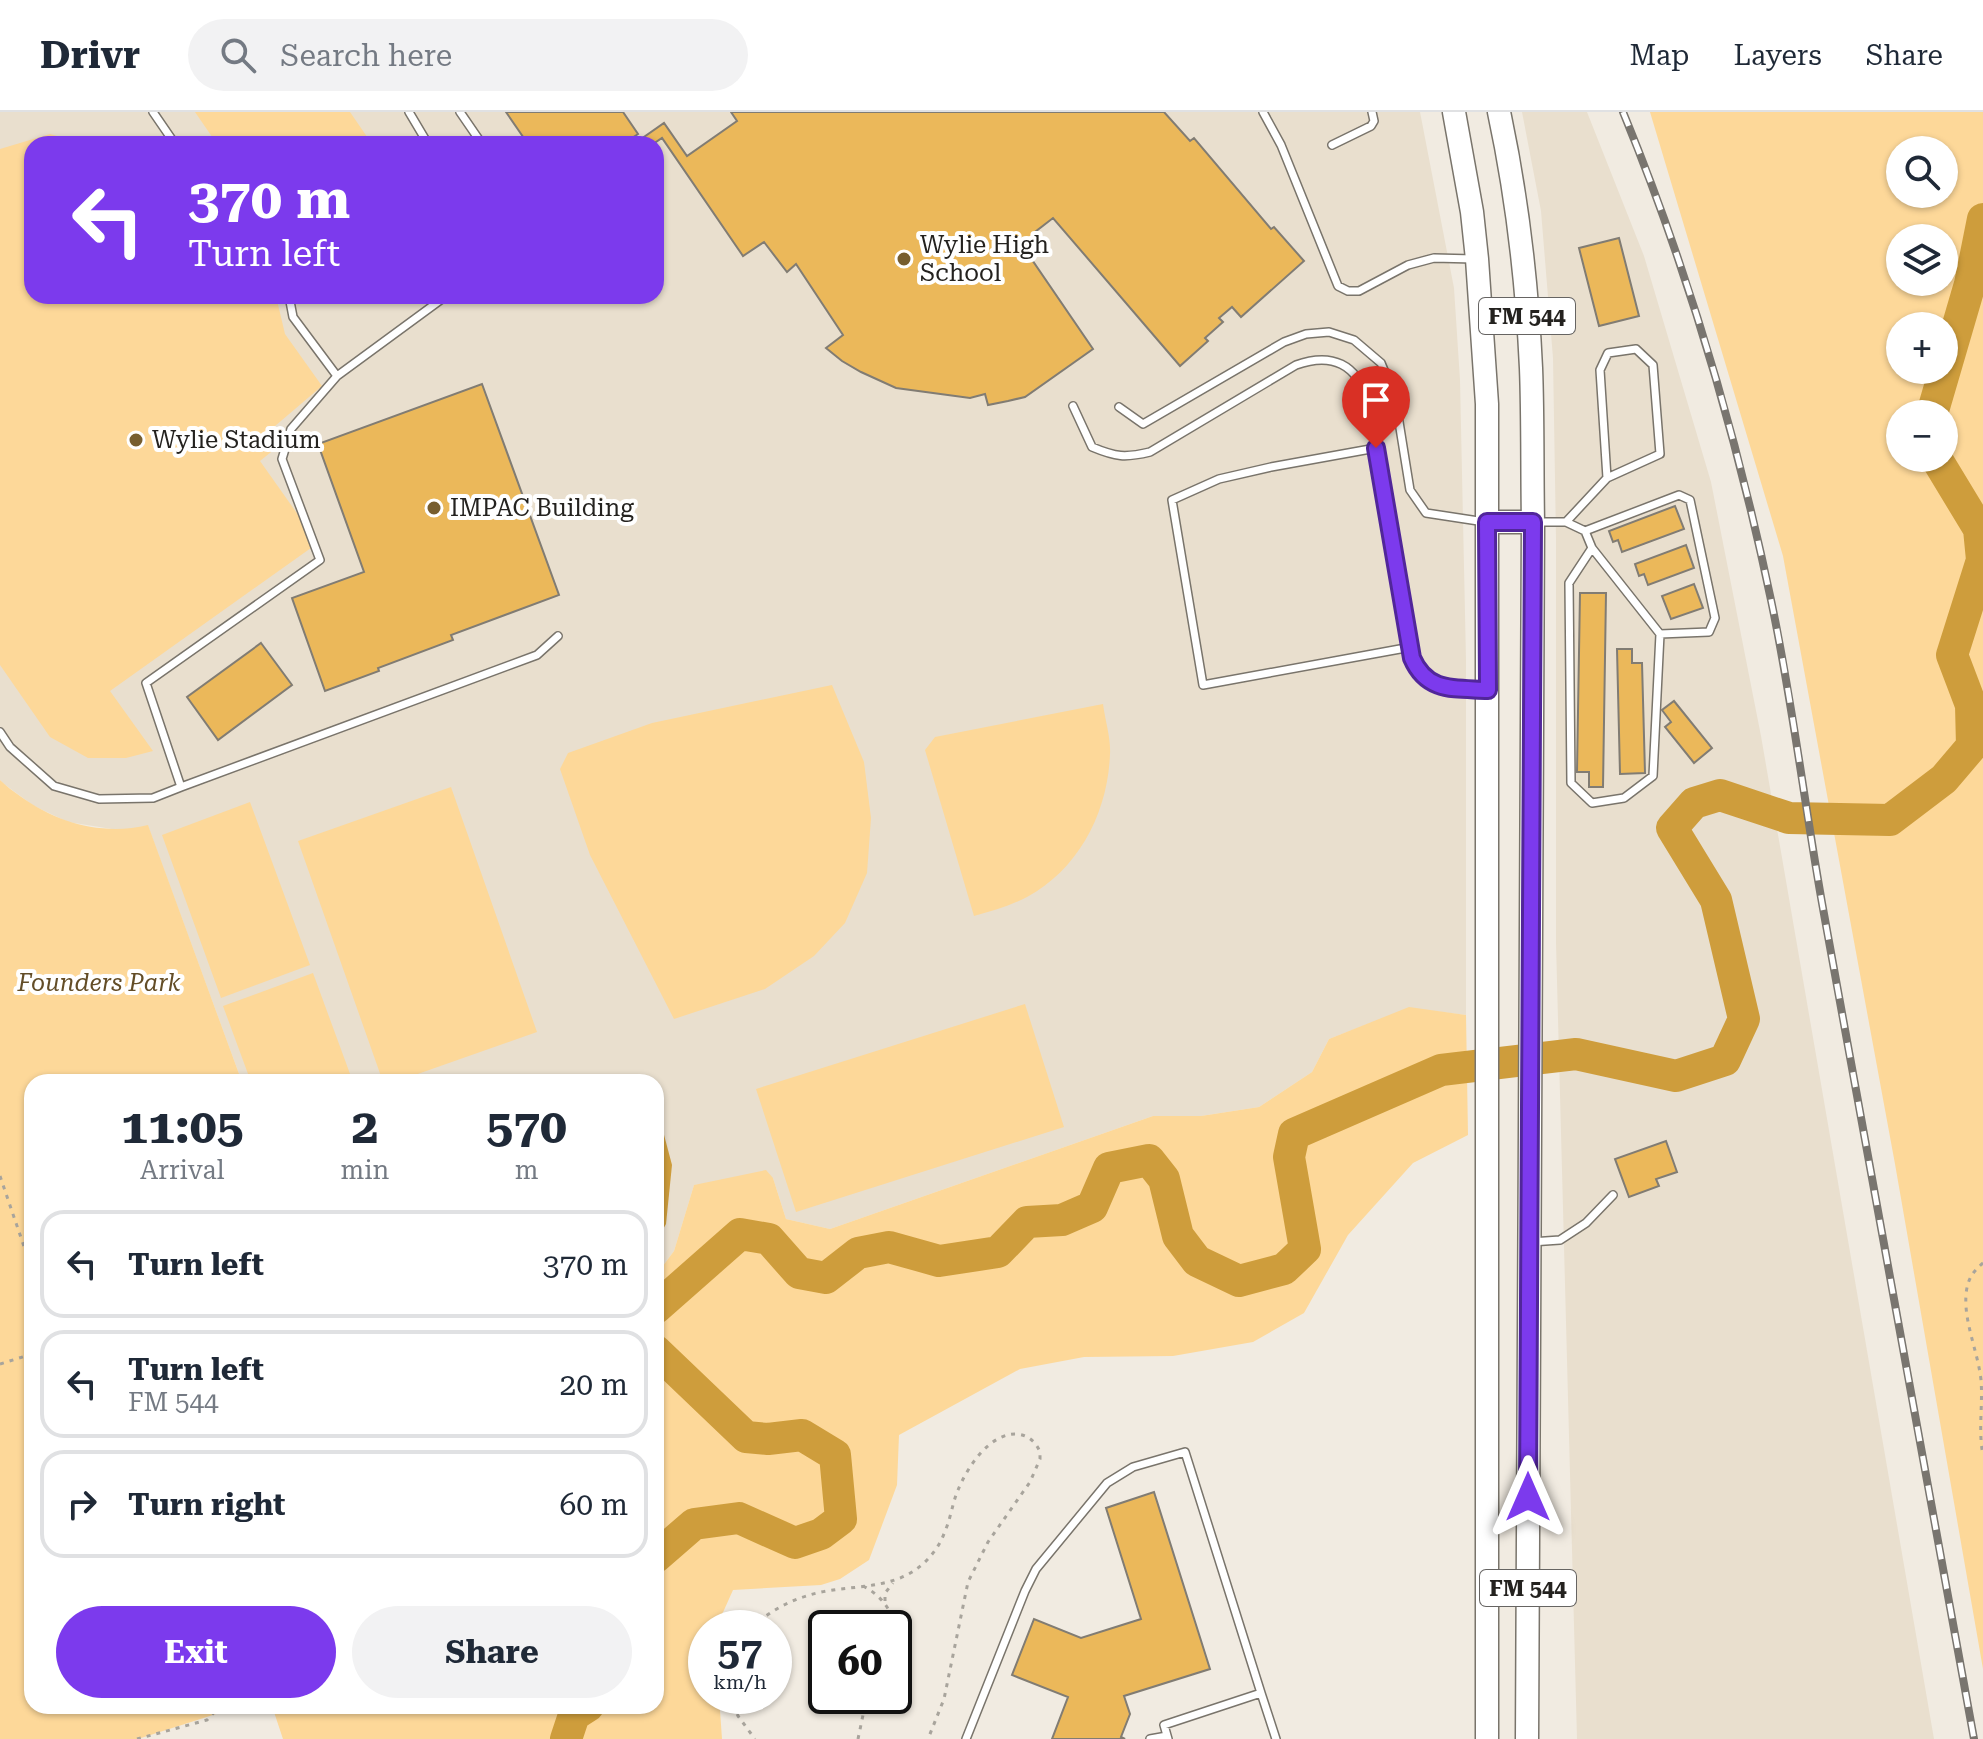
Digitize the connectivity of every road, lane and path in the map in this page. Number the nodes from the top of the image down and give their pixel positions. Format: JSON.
{"nodes":[{"id":1,"x":153,"y":112,"type":"edge"},
{"id":2,"x":409,"y":112,"type":"edge"},
{"id":3,"x":460,"y":112,"type":"edge"},
{"id":4,"x":1263,"y":112,"type":"edge"},
{"id":5,"x":1372,"y":112,"type":"edge"},
{"id":6,"x":1454,"y":112,"type":"edge"},
{"id":7,"x":1499,"y":112,"type":"edge"},
{"id":8,"x":170,"y":136,"type":"edge"},
{"id":9,"x":423,"y":136,"type":"edge"},
{"id":10,"x":476,"y":136,"type":"edge"},
{"id":11,"x":1332,"y":145,"type":"dead end"},
{"id":12,"x":1477,"y":259,"type":"junction"},
{"id":13,"x":291,"y":304,"type":"edge"},
{"id":14,"x":435,"y":304,"type":"edge"},
{"id":15,"x":337,"y":376,"type":"junction"},
{"id":16,"x":1073,"y":406,"type":"dead end"},
{"id":17,"x":1119,"y":407,"type":"dead end"},
{"id":18,"x":1376,"y":448,"type":"junction"},
{"id":19,"x":1607,"y":478,"type":"junction"},
{"id":20,"x":1487,"y":522,"type":"junction"},
{"id":21,"x":1533,"y":522,"type":"junction"},
{"id":22,"x":1566,"y":522,"type":"junction"},
{"id":23,"x":1585,"y":531,"type":"junction"},
{"id":24,"x":1592,"y":548,"type":"junction"},
{"id":25,"x":1660,"y":634,"type":"junction"},
{"id":26,"x":558,"y":636,"type":"dead end"},
{"id":27,"x":1411,"y":647,"type":"junction"},
{"id":28,"x":1488,"y":690,"type":"junction"},
{"id":29,"x":0,"y":732,"type":"edge"},
{"id":30,"x":10,"y":747,"type":"junction"},
{"id":31,"x":0,"y":750,"type":"edge"},
{"id":32,"x":181,"y":787,"type":"junction"},
{"id":33,"x":0,"y":1176,"type":"edge"},
{"id":34,"x":1613,"y":1195,"type":"dead end"},
{"id":35,"x":1529,"y":1242,"type":"junction"},
{"id":36,"x":24,"y":1246,"type":"edge"},
{"id":37,"x":1983,"y":1263,"type":"edge"},
{"id":38,"x":24,"y":1356,"type":"edge"},
{"id":39,"x":0,"y":1364,"type":"edge"},
{"id":40,"x":1983,"y":1455,"type":"edge"},
{"id":41,"x":894,"y":1582,"type":"junction"},
{"id":42,"x":863,"y":1586,"type":"junction"},
{"id":43,"x":886,"y":1605,"type":"junction"},
{"id":44,"x":773,"y":1610,"type":"edge"},
{"id":45,"x":888,"y":1610,"type":"edge"},
{"id":46,"x":1261,"y":1693,"type":"junction"},
{"id":47,"x":213,"y":1714,"type":"edge"},
{"id":48,"x":737,"y":1714,"type":"edge"},
{"id":49,"x":863,"y":1714,"type":"edge"},
{"id":50,"x":1168,"y":1737,"type":"edge"},
{"id":51,"x":137,"y":1739,"type":"edge"},
{"id":52,"x":755,"y":1739,"type":"edge"},
{"id":53,"x":858,"y":1739,"type":"edge"},
{"id":54,"x":928,"y":1739,"type":"edge"},
{"id":55,"x":966,"y":1739,"type":"edge"},
{"id":56,"x":1150,"y":1739,"type":"edge"},
{"id":57,"x":1276,"y":1739,"type":"edge"},
{"id":58,"x":1487,"y":1739,"type":"edge"},
{"id":59,"x":1527,"y":1739,"type":"edge"}],
"edges":[{"from":1,"to":8,"type":"lane"},
{"from":2,"to":9,"type":"lane"},
{"from":3,"to":10,"type":"lane"},
{"from":4,"to":12,"type":"lane"},
{"from":5,"to":11,"type":"lane"},
{"from":6,"to":12,"type":"main road","name":"FM 544","number":"FM 544"},
{"from":7,"to":21,"type":"main road","name":"FM 544","number":"FM 544"},
{"from":12,"to":20,"type":"main road","name":"FM 544","number":"FM 544"},
{"from":13,"to":15,"type":"lane"},
{"from":14,"to":15,"type":"lane"},
{"from":15,"to":32,"type":"lane"},
{"from":16,"to":18,"type":"lane"},
{"from":17,"to":20,"type":"lane"},
{"from":18,"to":27,"type":"lane"},
{"from":18,"to":27,"type":"lane"},
{"from":19,"to":19,"type":"lane"},
{"from":19,"to":22,"type":"lane"},
{"from":20,"to":21,"type":"main road"},
{"from":20,"to":28,"type":"main road","name":"FM 544","number":"FM 544"},
{"from":21,"to":22,"type":"lane"},
{"from":21,"to":35,"type":"main road","name":"FM 544","number":"FM 544"},
{"from":22,"to":23,"type":"lane"},
{"from":23,"to":24,"type":"lane"},
{"from":23,"to":25,"type":"lane"},
{"from":24,"to":25,"type":"lane"},
{"from":24,"to":25,"type":"lane"},
{"from":26,"to":32,"type":"lane"},
{"from":27,"to":28,"type":"lane"},
{"from":28,"to":58,"type":"main road","name":"FM 544","number":"FM 544"},
{"from":29,"to":30,"type":"lane"},
{"from":30,"to":31,"type":"lane"},
{"from":30,"to":32,"type":"lane"},
{"from":33,"to":36,"type":"path"},
{"from":34,"to":35,"type":"lane"},
{"from":35,"to":59,"type":"main road","name":"FM 544","number":"FM 544"},
{"from":37,"to":40,"type":"path"},
{"from":38,"to":39,"type":"path"},
{"from":41,"to":42,"type":"path"},
{"from":41,"to":43,"type":"path"},
{"from":41,"to":54,"type":"path"},
{"from":42,"to":43,"type":"path"},
{"from":42,"to":44,"type":"path"},
{"from":43,"to":45,"type":"path"},
{"from":46,"to":50,"type":"lane"},
{"from":46,"to":55,"type":"lane"},
{"from":46,"to":57,"type":"lane"},
{"from":47,"to":51,"type":"path"},
{"from":48,"to":52,"type":"path"},
{"from":49,"to":53,"type":"path"},
{"from":50,"to":56,"type":"lane"}]}
